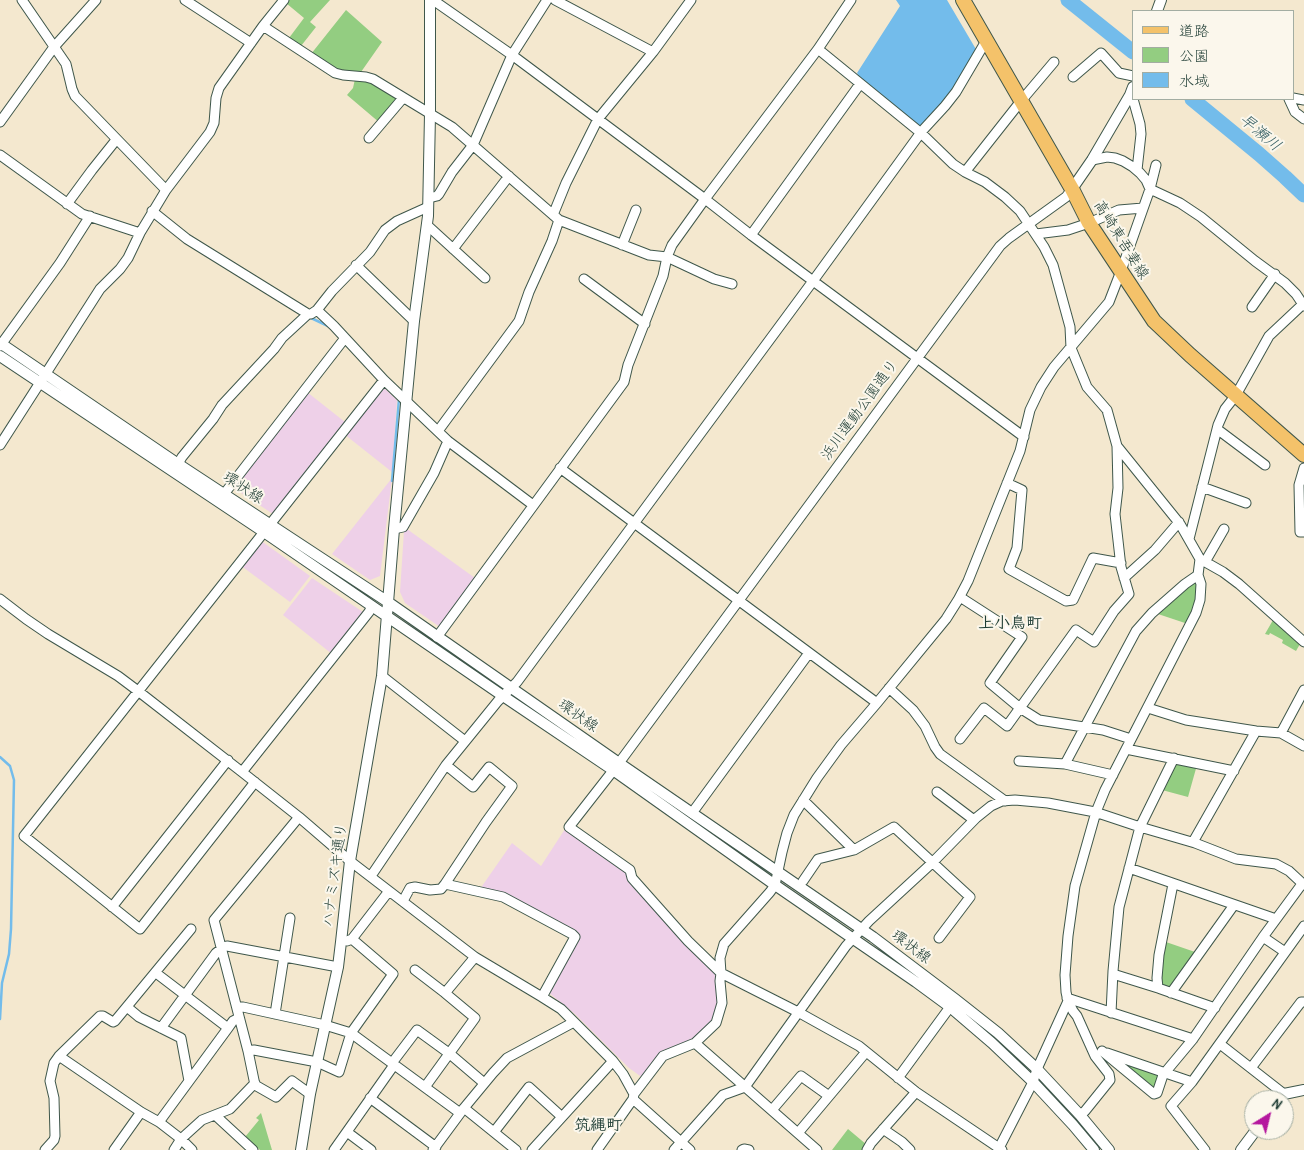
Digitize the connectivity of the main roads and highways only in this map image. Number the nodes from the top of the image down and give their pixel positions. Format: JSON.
{"nodes":[{"id":1,"x":963,"y":0,"type":"edge"},
{"id":2,"x":1304,"y":455,"type":"edge"}],
"edges":[{"from":1,"to":2,"type":"main road","name":"高崎東吾妻線"}]}
